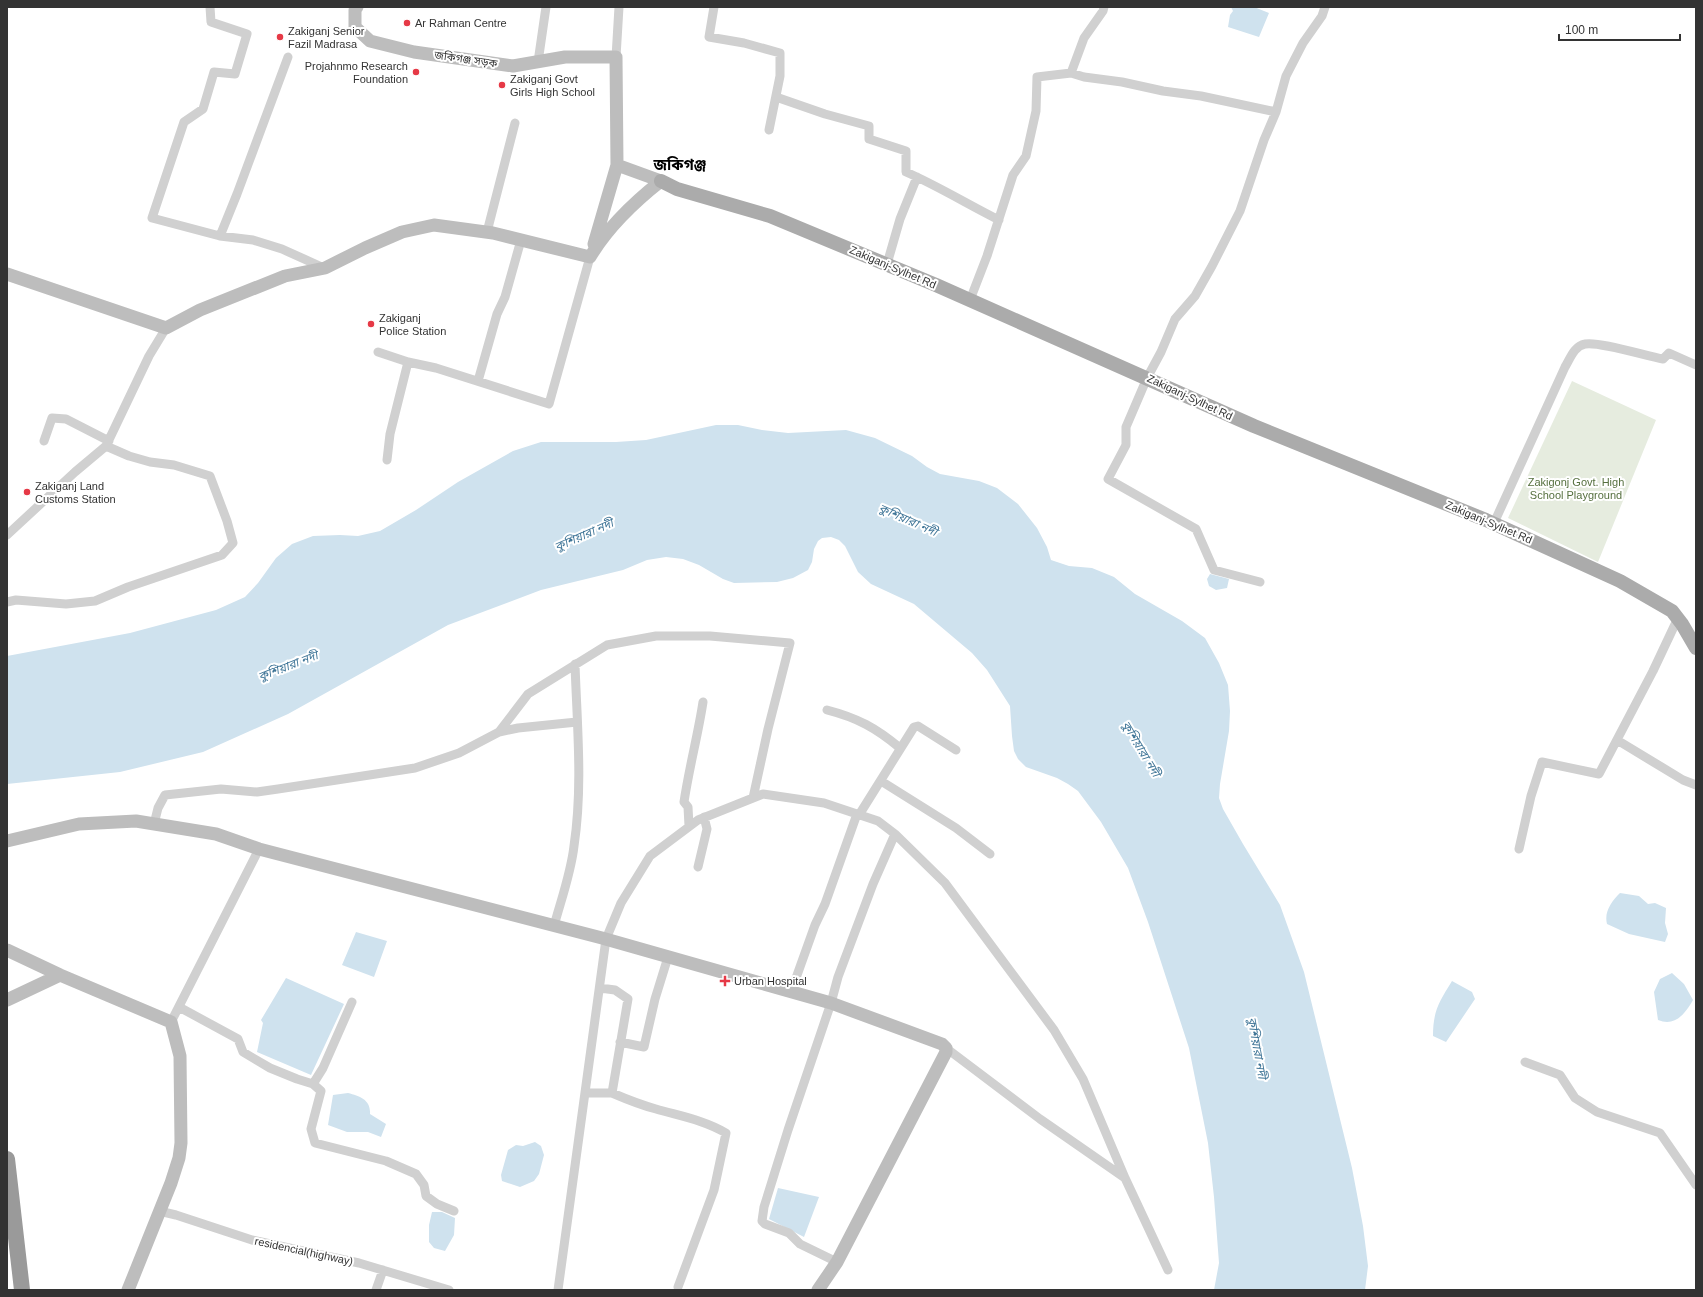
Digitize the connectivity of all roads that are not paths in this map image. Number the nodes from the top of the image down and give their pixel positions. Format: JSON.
{"nodes":[{"id":1,"x":210,"y":7,"type":"edge"},
{"id":2,"x":357,"y":7,"type":"edge"},
{"id":3,"x":546,"y":7,"type":"edge"},
{"id":4,"x":619,"y":7,"type":"edge"},
{"id":5,"x":714,"y":7,"type":"edge"},
{"id":6,"x":1104,"y":7,"type":"edge"},
{"id":7,"x":1325,"y":7,"type":"edge"},
{"id":8,"x":288,"y":57,"type":"dead end"},
{"id":9,"x":616,"y":57,"type":"junction"},
{"id":10,"x":538,"y":62,"type":"junction"},
{"id":11,"x":1071,"y":74,"type":"junction"},
{"id":12,"x":776,"y":97,"type":"junction"},
{"id":13,"x":1276,"y":112,"type":"junction"},
{"id":14,"x":515,"y":123,"type":"dead end"},
{"id":15,"x":769,"y":130,"type":"dead end"},
{"id":16,"x":617,"y":165,"type":"junction"},
{"id":17,"x":917,"y":176,"type":"junction"},
{"id":18,"x":661,"y":181,"type":"junction"},
{"id":19,"x":999,"y":220,"type":"junction"},
{"id":20,"x":487,"y":232,"type":"junction"},
{"id":21,"x":220,"y":236,"type":"junction"},
{"id":22,"x":521,"y":240,"type":"junction"},
{"id":23,"x":590,"y":257,"type":"junction"},
{"id":24,"x":887,"y":264,"type":"junction"},
{"id":25,"x":325,"y":268,"type":"junction"},
{"id":26,"x":7,"y":274,"type":"edge"},
{"id":27,"x":970,"y":300,"type":"junction"},
{"id":28,"x":166,"y":328,"type":"junction"},
{"id":29,"x":378,"y":352,"type":"dead end"},
{"id":30,"x":408,"y":362,"type":"junction"},
{"id":31,"x":1696,"y":366,"type":"edge"},
{"id":32,"x":1147,"y":378,"type":"junction"},
{"id":33,"x":478,"y":381,"type":"junction"},
{"id":34,"x":44,"y":441,"type":"dead end"},
{"id":35,"x":107,"y":444,"type":"junction"},
{"id":36,"x":387,"y":460,"type":"dead end"},
{"id":37,"x":1494,"y":523,"type":"junction"},
{"id":38,"x":7,"y":535,"type":"edge"},
{"id":39,"x":1260,"y":582,"type":"dead end"},
{"id":40,"x":7,"y":602,"type":"edge"},
{"id":41,"x":1678,"y":618,"type":"junction"},
{"id":42,"x":1694,"y":643,"type":"edge"},
{"id":43,"x":575,"y":664,"type":"junction"},
{"id":44,"x":703,"y":702,"type":"dead end"},
{"id":45,"x":827,"y":710,"type":"dead end"},
{"id":46,"x":577,"y":722,"type":"junction"},
{"id":47,"x":500,"y":732,"type":"junction"},
{"id":48,"x":1617,"y":740,"type":"junction"},
{"id":49,"x":900,"y":748,"type":"junction"},
{"id":50,"x":956,"y":750,"type":"dead end"},
{"id":51,"x":881,"y":781,"type":"junction"},
{"id":52,"x":1696,"y":785,"type":"edge"},
{"id":53,"x":753,"y":798,"type":"junction"},
{"id":54,"x":858,"y":815,"type":"junction"},
{"id":55,"x":704,"y":817,"type":"junction"},
{"id":56,"x":154,"y":824,"type":"junction"},
{"id":57,"x":689,"y":826,"type":"junction"},
{"id":58,"x":895,"y":834,"type":"junction"},
{"id":59,"x":7,"y":841,"type":"edge"},
{"id":60,"x":259,"y":849,"type":"junction"},
{"id":61,"x":1519,"y":849,"type":"dead end"},
{"id":62,"x":990,"y":854,"type":"dead end"},
{"id":63,"x":698,"y":868,"type":"dead end"},
{"id":64,"x":554,"y":926,"type":"junction"},
{"id":65,"x":606,"y":939,"type":"junction"},
{"id":66,"x":7,"y":950,"type":"edge"},
{"id":67,"x":668,"y":957,"type":"junction"},
{"id":68,"x":60,"y":975,"type":"junction"},
{"id":69,"x":600,"y":988,"type":"junction"},
{"id":70,"x":792,"y":992,"type":"junction"},
{"id":71,"x":7,"y":1000,"type":"edge"},
{"id":72,"x":352,"y":1002,"type":"dead end"},
{"id":73,"x":831,"y":1003,"type":"junction"},
{"id":74,"x":179,"y":1007,"type":"junction"},
{"id":75,"x":171,"y":1022,"type":"junction"},
{"id":76,"x":620,"y":1042,"type":"junction"},
{"id":77,"x":946,"y":1048,"type":"junction"},
{"id":78,"x":1525,"y":1062,"type":"dead end"},
{"id":79,"x":313,"y":1084,"type":"junction"},
{"id":80,"x":585,"y":1093,"type":"junction"},
{"id":81,"x":612,"y":1093,"type":"junction"},
{"id":82,"x":7,"y":1159,"type":"edge"},
{"id":83,"x":1126,"y":1178,"type":"junction"},
{"id":84,"x":1696,"y":1185,"type":"edge"},
{"id":85,"x":158,"y":1211,"type":"junction"},
{"id":86,"x":454,"y":1211,"type":"dead end"},
{"id":87,"x":837,"y":1262,"type":"junction"},
{"id":88,"x":382,"y":1270,"type":"junction"},
{"id":89,"x":1168,"y":1270,"type":"dead end"},
{"id":90,"x":678,"y":1287,"type":"dead end"},
{"id":91,"x":22,"y":1290,"type":"edge"},
{"id":92,"x":128,"y":1290,"type":"edge"},
{"id":93,"x":376,"y":1290,"type":"edge"},
{"id":94,"x":449,"y":1290,"type":"edge"},
{"id":95,"x":558,"y":1290,"type":"edge"},
{"id":96,"x":818,"y":1290,"type":"edge"}],
"edges":[{"from":1,"to":21,"type":"street"},
{"from":2,"to":10,"type":"street","name":"জকিগঞ্জ সড়ক"},
{"from":3,"to":10,"type":"street"},
{"from":4,"to":9,"type":"street"},
{"from":5,"to":12,"type":"street"},
{"from":6,"to":11,"type":"street"},
{"from":7,"to":13,"type":"street"},
{"from":8,"to":21,"type":"street"},
{"from":9,"to":10,"type":"street","name":"জকিগঞ্জ সড়ক"},
{"from":9,"to":16,"type":"street"},
{"from":11,"to":13,"type":"street"},
{"from":11,"to":19,"type":"street"},
{"from":12,"to":15,"type":"street"},
{"from":12,"to":17,"type":"street"},
{"from":13,"to":32,"type":"street"},
{"from":14,"to":20,"type":"street"},
{"from":16,"to":18,"type":"street"},
{"from":16,"to":23,"type":"street"},
{"from":17,"to":19,"type":"street"},
{"from":17,"to":24,"type":"street"},
{"from":18,"to":23,"type":"street"},
{"from":18,"to":24,"type":"main road","name":"Zakiganj-Sylhet Rd"},
{"from":19,"to":27,"type":"street"},
{"from":20,"to":22,"type":"street"},
{"from":20,"to":25,"type":"street"},
{"from":21,"to":25,"type":"street"},
{"from":22,"to":23,"type":"street"},
{"from":22,"to":33,"type":"street"},
{"from":23,"to":33,"type":"street"},
{"from":24,"to":27,"type":"main road","name":"Zakiganj-Sylhet Rd"},
{"from":25,"to":28,"type":"street"},
{"from":26,"to":28,"type":"street"},
{"from":27,"to":32,"type":"main road","name":"Zakiganj-Sylhet Rd"},
{"from":28,"to":35,"type":"street"},
{"from":29,"to":30,"type":"street"},
{"from":30,"to":33,"type":"street"},
{"from":30,"to":36,"type":"street"},
{"from":31,"to":37,"type":"street"},
{"from":32,"to":37,"type":"main road","name":"Zakiganj-Sylhet Rd"},
{"from":32,"to":39,"type":"street"},
{"from":34,"to":35,"type":"street"},
{"from":35,"to":38,"type":"street"},
{"from":35,"to":40,"type":"street"},
{"from":37,"to":41,"type":"main road","name":"Zakiganj-Sylhet Rd"},
{"from":41,"to":42,"type":"main road","name":"Zakiganj-Sylhet Rd"},
{"from":41,"to":48,"type":"street"},
{"from":43,"to":46,"type":"street"},
{"from":43,"to":47,"type":"street"},
{"from":43,"to":53,"type":"street"},
{"from":44,"to":57,"type":"street"},
{"from":45,"to":49,"type":"street"},
{"from":46,"to":47,"type":"street"},
{"from":46,"to":64,"type":"street"},
{"from":47,"to":56,"type":"street"},
{"from":48,"to":52,"type":"street"},
{"from":48,"to":61,"type":"street"},
{"from":49,"to":50,"type":"street"},
{"from":49,"to":51,"type":"street"},
{"from":51,"to":54,"type":"street"},
{"from":51,"to":62,"type":"street"},
{"from":53,"to":54,"type":"street"},
{"from":53,"to":55,"type":"street"},
{"from":54,"to":58,"type":"street"},
{"from":54,"to":70,"type":"street"},
{"from":55,"to":57,"type":"street"},
{"from":55,"to":63,"type":"street"},
{"from":56,"to":59,"type":"street"},
{"from":56,"to":60,"type":"street"},
{"from":57,"to":65,"type":"street"},
{"from":58,"to":73,"type":"street"},
{"from":58,"to":83,"type":"street"},
{"from":60,"to":64,"type":"street"},
{"from":60,"to":74,"type":"street"},
{"from":64,"to":65,"type":"street"},
{"from":65,"to":67,"type":"street"},
{"from":65,"to":69,"type":"street"},
{"from":66,"to":68,"type":"street"},
{"from":67,"to":70,"type":"street"},
{"from":67,"to":76,"type":"street"},
{"from":68,"to":71,"type":"street"},
{"from":68,"to":75,"type":"street"},
{"from":69,"to":76,"type":"street"},
{"from":69,"to":80,"type":"street"},
{"from":70,"to":73,"type":"street"},
{"from":72,"to":79,"type":"street"},
{"from":73,"to":77,"type":"street"},
{"from":73,"to":87,"type":"street"},
{"from":74,"to":75,"type":"street"},
{"from":74,"to":79,"type":"street"},
{"from":75,"to":85,"type":"street"},
{"from":76,"to":81,"type":"street"},
{"from":77,"to":83,"type":"street"},
{"from":77,"to":87,"type":"street"},
{"from":78,"to":84,"type":"street"},
{"from":79,"to":86,"type":"street"},
{"from":80,"to":81,"type":"street"},
{"from":80,"to":95,"type":"street"},
{"from":81,"to":90,"type":"street"},
{"from":82,"to":91,"type":"highway"},
{"from":83,"to":89,"type":"street"},
{"from":85,"to":88,"type":"street","name":"residencial(highway)"},
{"from":85,"to":92,"type":"street"},
{"from":87,"to":96,"type":"street"},
{"from":88,"to":93,"type":"street"},
{"from":88,"to":94,"type":"street","name":"residencial(highway)"}]}
